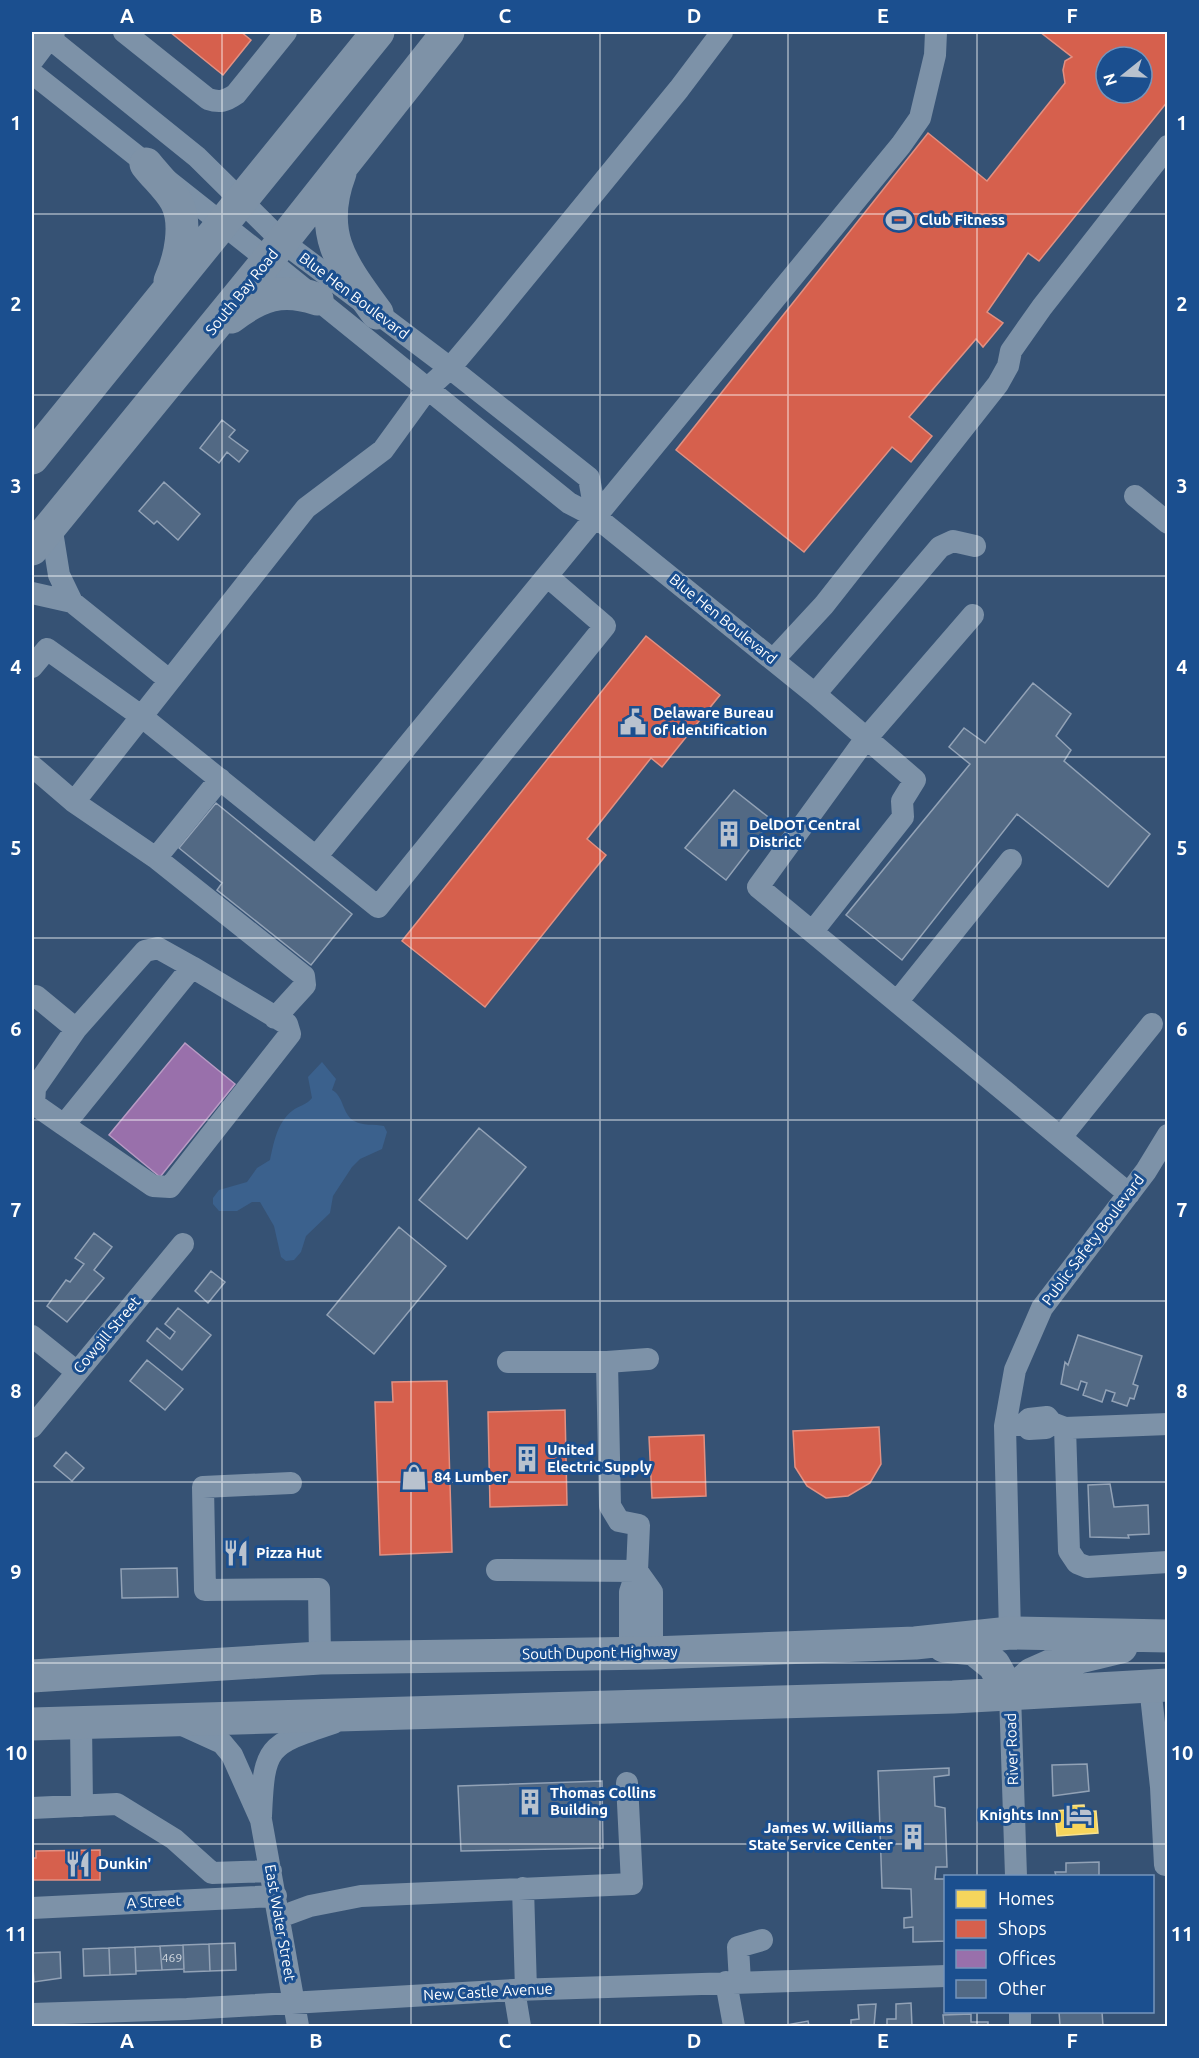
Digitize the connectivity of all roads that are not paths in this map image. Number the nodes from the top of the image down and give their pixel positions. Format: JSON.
{"nodes":[{"id":1,"x":124,"y":32,"type":"edge"},
{"id":2,"x":286,"y":32,"type":"edge"},
{"id":3,"x":722,"y":32,"type":"edge"},
{"id":4,"x":936,"y":32,"type":"edge"},
{"id":5,"x":48,"y":33,"type":"edge"},
{"id":6,"x":446,"y":33,"type":"edge"},
{"id":7,"x":365,"y":36,"type":"edge"},
{"id":8,"x":32,"y":61,"type":"edge"},
{"id":9,"x":32,"y":73,"type":"edge"},
{"id":10,"x":1167,"y":146,"type":"edge"},
{"id":11,"x":146,"y":164,"type":"junction"},
{"id":12,"x":344,"y":164,"type":"junction"},
{"id":13,"x":231,"y":213,"type":"junction"},
{"id":14,"x":275,"y":251,"type":"junction"},
{"id":15,"x":162,"y":297,"type":"junction"},
{"id":16,"x":317,"y":299,"type":"junction"},
{"id":17,"x":377,"y":313,"type":"junction"},
{"id":18,"x":208,"y":334,"type":"junction"},
{"id":19,"x":450,"y":368,"type":"junction"},
{"id":20,"x":428,"y":388,"type":"junction"},
{"id":21,"x":32,"y":458,"type":"edge"},
{"id":22,"x":1135,"y":496,"type":"dead end"},
{"id":23,"x":596,"y":517,"type":"junction"},
{"id":24,"x":1167,"y":523,"type":"edge"},
{"id":25,"x":41,"y":537,"type":"edge"},
{"id":26,"x":975,"y":546,"type":"dead end"},
{"id":27,"x":547,"y":576,"type":"junction"},
{"id":28,"x":32,"y":593,"type":"edge"},
{"id":29,"x":72,"y":602,"type":"junction"},
{"id":30,"x":973,"y":615,"type":"dead end"},
{"id":31,"x":773,"y":660,"type":"junction"},
{"id":32,"x":32,"y":667,"type":"edge"},
{"id":33,"x":169,"y":680,"type":"junction"},
{"id":34,"x":815,"y":694,"type":"junction"},
{"id":35,"x":141,"y":716,"type":"junction"},
{"id":36,"x":866,"y":739,"type":"junction"},
{"id":37,"x":32,"y":766,"type":"edge"},
{"id":38,"x":220,"y":779,"type":"junction"},
{"id":39,"x":74,"y":802,"type":"junction"},
{"id":40,"x":316,"y":857,"type":"junction"},
{"id":41,"x":156,"y":858,"type":"junction"},
{"id":42,"x":1011,"y":860,"type":"dead end"},
{"id":43,"x":813,"y":931,"type":"junction"},
{"id":44,"x":192,"y":967,"type":"junction"},
{"id":45,"x":33,"y":996,"type":"edge"},
{"id":46,"x":897,"y":1002,"type":"junction"},
{"id":47,"x":275,"y":1018,"type":"junction"},
{"id":48,"x":1152,"y":1024,"type":"dead end"},
{"id":49,"x":76,"y":1029,"type":"junction"},
{"id":50,"x":64,"y":1125,"type":"junction"},
{"id":51,"x":1167,"y":1135,"type":"edge"},
{"id":52,"x":1061,"y":1137,"type":"junction"},
{"id":53,"x":1129,"y":1194,"type":"junction"},
{"id":54,"x":183,"y":1244,"type":"dead end"},
{"id":55,"x":32,"y":1336,"type":"edge"},
{"id":56,"x":648,"y":1359,"type":"dead end"},
{"id":57,"x":508,"y":1362,"type":"dead end"},
{"id":58,"x":607,"y":1362,"type":"junction"},
{"id":59,"x":77,"y":1372,"type":"junction"},
{"id":60,"x":1167,"y":1424,"type":"edge"},
{"id":61,"x":1015,"y":1425,"type":"junction"},
{"id":62,"x":1059,"y":1426,"type":"junction"},
{"id":63,"x":32,"y":1427,"type":"edge"},
{"id":64,"x":291,"y":1484,"type":"dead end"},
{"id":65,"x":1167,"y":1562,"type":"edge"},
{"id":66,"x":497,"y":1570,"type":"dead end"},
{"id":67,"x":637,"y":1571,"type":"junction"},
{"id":68,"x":1010,"y":1633,"type":"junction"},
{"id":69,"x":1167,"y":1636,"type":"edge"},
{"id":70,"x":1167,"y":1641,"type":"edge"},
{"id":71,"x":915,"y":1643,"type":"junction"},
{"id":72,"x":641,"y":1653,"type":"junction"},
{"id":73,"x":320,"y":1658,"type":"junction"},
{"id":74,"x":994,"y":1665,"type":"junction"},
{"id":75,"x":32,"y":1676,"type":"edge"},
{"id":76,"x":1033,"y":1686,"type":"junction"},
{"id":77,"x":1159,"y":1686,"type":"edge"},
{"id":78,"x":953,"y":1697,"type":"junction"},
{"id":79,"x":358,"y":1715,"type":"junction"},
{"id":80,"x":171,"y":1720,"type":"junction"},
{"id":81,"x":81,"y":1723,"type":"junction"},
{"id":82,"x":32,"y":1724,"type":"edge"},
{"id":83,"x":1161,"y":1729,"type":"edge"},
{"id":84,"x":627,"y":1782,"type":"dead end"},
{"id":85,"x":82,"y":1806,"type":"junction"},
{"id":86,"x":32,"y":1808,"type":"edge"},
{"id":87,"x":261,"y":1820,"type":"junction"},
{"id":88,"x":1167,"y":1865,"type":"edge"},
{"id":89,"x":271,"y":1871,"type":"junction"},
{"id":90,"x":1016,"y":1875,"type":"edge"},
{"id":91,"x":523,"y":1888,"type":"junction"},
{"id":92,"x":278,"y":1906,"type":"junction"},
{"id":93,"x":32,"y":1908,"type":"edge"},
{"id":94,"x":762,"y":1940,"type":"dead end"},
{"id":95,"x":944,"y":1976,"type":"edge"},
{"id":96,"x":733,"y":1982,"type":"junction"},
{"id":97,"x":520,"y":1990,"type":"junction"},
{"id":98,"x":294,"y":2001,"type":"junction"},
{"id":99,"x":32,"y":2014,"type":"edge"},
{"id":100,"x":188,"y":2018,"type":"edge"},
{"id":101,"x":78,"y":2020,"type":"edge"},
{"id":102,"x":298,"y":2026,"type":"edge"},
{"id":103,"x":520,"y":2026,"type":"edge"},
{"id":104,"x":734,"y":2026,"type":"edge"}],
"edges":[{"from":1,"to":2,"type":"street"},
{"from":3,"to":19,"type":"street"},
{"from":4,"to":23,"type":"street"},
{"from":5,"to":8,"type":"street"},
{"from":5,"to":13,"type":"street","name":"Blue Hen Boulevard"},
{"from":6,"to":12,"type":"highway","name":"South Bay Road"},
{"from":7,"to":13,"type":"highway"},
{"from":9,"to":11,"type":"street","name":"Blue Hen Boulevard"},
{"from":10,"to":31,"type":"street"},
{"from":11,"to":13,"type":"street","name":"Blue Hen Boulevard"},
{"from":11,"to":15,"type":"highway"},
{"from":12,"to":14,"type":"highway","name":"South Bay Road"},
{"from":12,"to":17,"type":"highway"},
{"from":13,"to":14,"type":"street","name":"Blue Hen Boulevard"},
{"from":13,"to":14,"type":"street","name":"Blue Hen Boulevard"},
{"from":13,"to":15,"type":"highway"},
{"from":14,"to":16,"type":"street","name":"Blue Hen Boulevard"},
{"from":14,"to":17,"type":"street","name":"Blue Hen Boulevard"},
{"from":14,"to":18,"type":"highway","name":"South Bay Road"},
{"from":15,"to":21,"type":"highway"},
{"from":16,"to":18,"type":"highway"},
{"from":16,"to":20,"type":"street","name":"Blue Hen Boulevard"},
{"from":17,"to":19,"type":"street","name":"Blue Hen Boulevard"},
{"from":18,"to":25,"type":"highway","name":"South Bay Road"},
{"from":19,"to":20,"type":"street"},
{"from":19,"to":23,"type":"street","name":"Blue Hen Boulevard"},
{"from":20,"to":23,"type":"street","name":"Blue Hen Boulevard"},
{"from":20,"to":33,"type":"street"},
{"from":22,"to":24,"type":"street"},
{"from":23,"to":27,"type":"street"},
{"from":23,"to":31,"type":"street","name":"Blue Hen Boulevard"},
{"from":25,"to":29,"type":"street"},
{"from":26,"to":34,"type":"street"},
{"from":27,"to":40,"type":"street"},
{"from":27,"to":40,"type":"street"},
{"from":28,"to":29,"type":"street"},
{"from":29,"to":33,"type":"street"},
{"from":30,"to":36,"type":"street"},
{"from":31,"to":34,"type":"street","name":"Blue Hen Boulevard"},
{"from":32,"to":35,"type":"street"},
{"from":33,"to":35,"type":"street"},
{"from":34,"to":36,"type":"street","name":"Blue Hen Boulevard"},
{"from":35,"to":38,"type":"street"},
{"from":35,"to":39,"type":"street"},
{"from":36,"to":43,"type":"street","name":"Blue Hen Boulevard"},
{"from":36,"to":43,"type":"street"},
{"from":37,"to":39,"type":"street"},
{"from":38,"to":40,"type":"street"},
{"from":38,"to":41,"type":"street"},
{"from":39,"to":41,"type":"street"},
{"from":41,"to":47,"type":"street"},
{"from":42,"to":46,"type":"street"},
{"from":43,"to":46,"type":"street"},
{"from":44,"to":47,"type":"street"},
{"from":44,"to":49,"type":"street"},
{"from":44,"to":50,"type":"street"},
{"from":45,"to":49,"type":"street"},
{"from":46,"to":52,"type":"street"},
{"from":47,"to":50,"type":"street"},
{"from":48,"to":52,"type":"street"},
{"from":49,"to":50,"type":"street"},
{"from":51,"to":53,"type":"street","name":"Public Safety Boulevard"},
{"from":52,"to":53,"type":"street"},
{"from":53,"to":61,"type":"street","name":"Public Safety Boulevard"},
{"from":54,"to":59,"type":"street","name":"Cowgill Street"},
{"from":55,"to":59,"type":"street"},
{"from":56,"to":58,"type":"street"},
{"from":57,"to":58,"type":"street"},
{"from":58,"to":67,"type":"street"},
{"from":59,"to":63,"type":"street","name":"Cowgill Street"},
{"from":60,"to":62,"type":"street"},
{"from":61,"to":62,"type":"street"},
{"from":61,"to":68,"type":"street","name":"Public Safety Boulevard"},
{"from":62,"to":65,"type":"street"},
{"from":64,"to":73,"type":"street"},
{"from":66,"to":67,"type":"street"},
{"from":67,"to":72,"type":"street"},
{"from":68,"to":69,"type":"highway","name":"South Dupont Highway"},
{"from":68,"to":71,"type":"highway","name":"South Dupont Highway"},
{"from":68,"to":74,"type":"highway"},
{"from":68,"to":76,"type":"highway"},
{"from":70,"to":76,"type":"highway"},
{"from":71,"to":72,"type":"highway","name":"South Dupont Highway"},
{"from":71,"to":74,"type":"highway"},
{"from":72,"to":73,"type":"highway","name":"South Dupont Highway"},
{"from":73,"to":75,"type":"highway","name":"South Dupont Highway"},
{"from":74,"to":76,"type":"highway"},
{"from":74,"to":78,"type":"highway"},
{"from":76,"to":77,"type":"highway"},
{"from":76,"to":78,"type":"highway"},
{"from":76,"to":90,"type":"street","name":"River Road"},
{"from":77,"to":83,"type":"street"},
{"from":78,"to":79,"type":"highway"},
{"from":79,"to":80,"type":"highway"},
{"from":79,"to":87,"type":"street","name":"East Water Street"},
{"from":80,"to":81,"type":"highway"},
{"from":80,"to":87,"type":"street","name":"East Water Street"},
{"from":81,"to":82,"type":"highway"},
{"from":81,"to":85,"type":"street"},
{"from":83,"to":88,"type":"street"},
{"from":84,"to":91,"type":"street","name":"A Street"},
{"from":85,"to":86,"type":"street"},
{"from":85,"to":89,"type":"street"},
{"from":87,"to":89,"type":"street","name":"East Water Street"},
{"from":89,"to":92,"type":"street","name":"East Water Street"},
{"from":91,"to":92,"type":"street","name":"A Street"},
{"from":91,"to":97,"type":"street"},
{"from":92,"to":93,"type":"street","name":"A Street"},
{"from":92,"to":98,"type":"street","name":"East Water Street"},
{"from":94,"to":96,"type":"street"},
{"from":95,"to":96,"type":"street","name":"New Castle Avenue"},
{"from":96,"to":97,"type":"street","name":"New Castle Avenue"},
{"from":96,"to":104,"type":"street"},
{"from":97,"to":98,"type":"street","name":"New Castle Avenue"},
{"from":97,"to":103,"type":"street"},
{"from":98,"to":100,"type":"street","name":"New Castle Avenue"},
{"from":98,"to":102,"type":"street","name":"East Water Street"},
{"from":99,"to":101,"type":"street","name":"New Castle Avenue"},
{"from":100,"to":101,"type":"street","name":"New Castle Avenue"}]}
